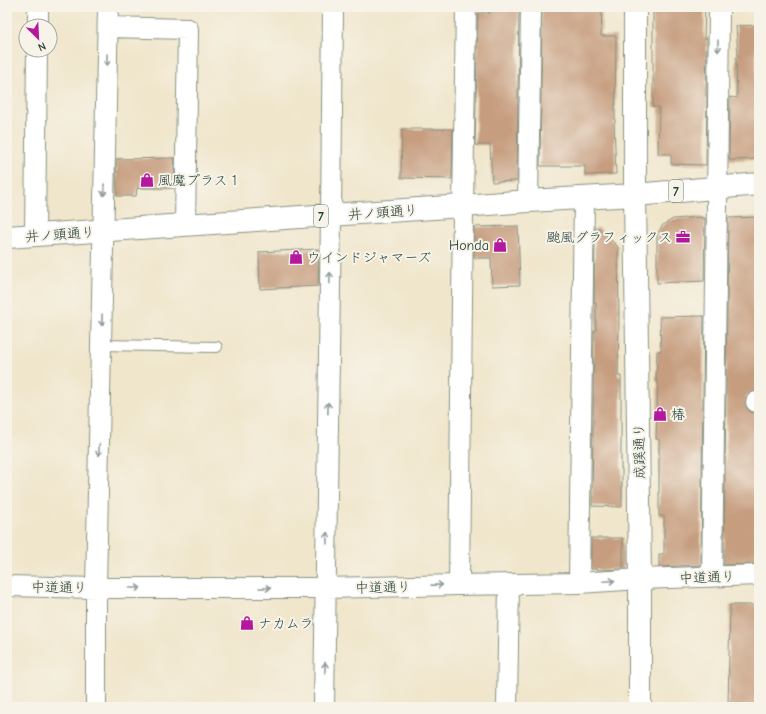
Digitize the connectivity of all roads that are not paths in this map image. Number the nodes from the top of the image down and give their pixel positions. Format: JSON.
{"nodes":[{"id":1,"x":38,"y":7,"type":"edge"},
{"id":2,"x":108,"y":7,"type":"edge"},
{"id":3,"x":333,"y":7,"type":"edge"},
{"id":4,"x":466,"y":7,"type":"edge"},
{"id":5,"x":531,"y":7,"type":"edge"},
{"id":6,"x":635,"y":7,"type":"edge"},
{"id":7,"x":719,"y":7,"type":"edge"},
{"id":8,"x":38,"y":18,"type":"edge"},
{"id":9,"x":108,"y":27,"type":"junction"},
{"id":10,"x":37,"y":58,"type":"edge"},
{"id":11,"x":759,"y":184,"type":"edge"},
{"id":12,"x":717,"y":187,"type":"junction"},
{"id":13,"x":635,"y":195,"type":"junction"},
{"id":14,"x":584,"y":198,"type":"junction"},
{"id":15,"x":528,"y":201,"type":"junction"},
{"id":16,"x":463,"y":206,"type":"junction"},
{"id":17,"x":331,"y":215,"type":"junction"},
{"id":18,"x":185,"y":225,"type":"junction"},
{"id":19,"x":103,"y":231,"type":"junction"},
{"id":20,"x":35,"y":236,"type":"junction"},
{"id":21,"x":7,"y":237,"type":"edge"},
{"id":22,"x":101,"y":345,"type":"junction"},
{"id":23,"x":217,"y":348,"type":"dead end"},
{"id":24,"x":759,"y":575,"type":"edge"},
{"id":25,"x":712,"y":577,"type":"junction"},
{"id":26,"x":640,"y":579,"type":"junction"},
{"id":27,"x":579,"y":583,"type":"junction"},
{"id":28,"x":459,"y":585,"type":"junction"},
{"id":29,"x":509,"y":585,"type":"junction"},
{"id":30,"x":7,"y":586,"type":"edge"},
{"id":31,"x":96,"y":588,"type":"junction"},
{"id":32,"x":326,"y":588,"type":"junction"},
{"id":33,"x":96,"y":707,"type":"edge"},
{"id":34,"x":324,"y":707,"type":"edge"},
{"id":35,"x":507,"y":707,"type":"edge"},
{"id":36,"x":640,"y":707,"type":"edge"}],
"edges":[{"from":1,"to":8,"type":"street"},
{"from":2,"to":9,"type":"street"},
{"from":3,"to":17,"type":"street"},
{"from":4,"to":16,"type":"street"},
{"from":5,"to":15,"type":"street"},
{"from":6,"to":13,"type":"main road","name":"成蹊通り"},
{"from":7,"to":12,"type":"street","one_way":true},
{"from":9,"to":18,"type":"street"},
{"from":9,"to":19,"type":"street","one_way":true},
{"from":10,"to":20,"type":"street"},
{"from":11,"to":12,"type":"main road","name":"井ノ頭通り","number":"7"},
{"from":12,"to":13,"type":"main road","name":"井ノ頭通り","number":"7"},
{"from":12,"to":25,"type":"street"},
{"from":13,"to":14,"type":"main road","name":"井ノ頭通り","number":"7"},
{"from":13,"to":26,"type":"main road","name":"成蹊通り"},
{"from":14,"to":15,"type":"main road","name":"井ノ頭通り","number":"7"},
{"from":14,"to":27,"type":"street"},
{"from":15,"to":16,"type":"main road","name":"井ノ頭通り","number":"7"},
{"from":16,"to":17,"type":"main road","name":"井ノ頭通り","number":"7"},
{"from":16,"to":28,"type":"street"},
{"from":17,"to":18,"type":"main road","name":"井ノ頭通り","number":"7"},
{"from":32,"to":17,"type":"street","one_way":true},
{"from":18,"to":19,"type":"main road","name":"井ノ頭通り","number":"7"},
{"from":19,"to":20,"type":"main road","name":"井ノ頭通り","number":"7"},
{"from":19,"to":22,"type":"street","one_way":true},
{"from":20,"to":21,"type":"main road","name":"井ノ頭通り","number":"7"},
{"from":22,"to":23,"type":"lane"},
{"from":22,"to":31,"type":"street","one_way":true},
{"from":24,"to":25,"type":"street","name":"中道通り"},
{"from":25,"to":26,"type":"street","name":"中道通り"},
{"from":27,"to":26,"type":"street","name":"中道通り","one_way":true},
{"from":26,"to":36,"type":"main road","name":"成蹊通り"},
{"from":27,"to":29,"type":"street","name":"中道通り"},
{"from":28,"to":29,"type":"street","name":"中道通り"},
{"from":32,"to":28,"type":"street","name":"中道通り","one_way":true},
{"from":29,"to":35,"type":"street"},
{"from":30,"to":31,"type":"street","name":"中道通り"},
{"from":31,"to":32,"type":"street","name":"中道通り","one_way":true},
{"from":31,"to":33,"type":"street"},
{"from":34,"to":32,"type":"street","one_way":true}]}
